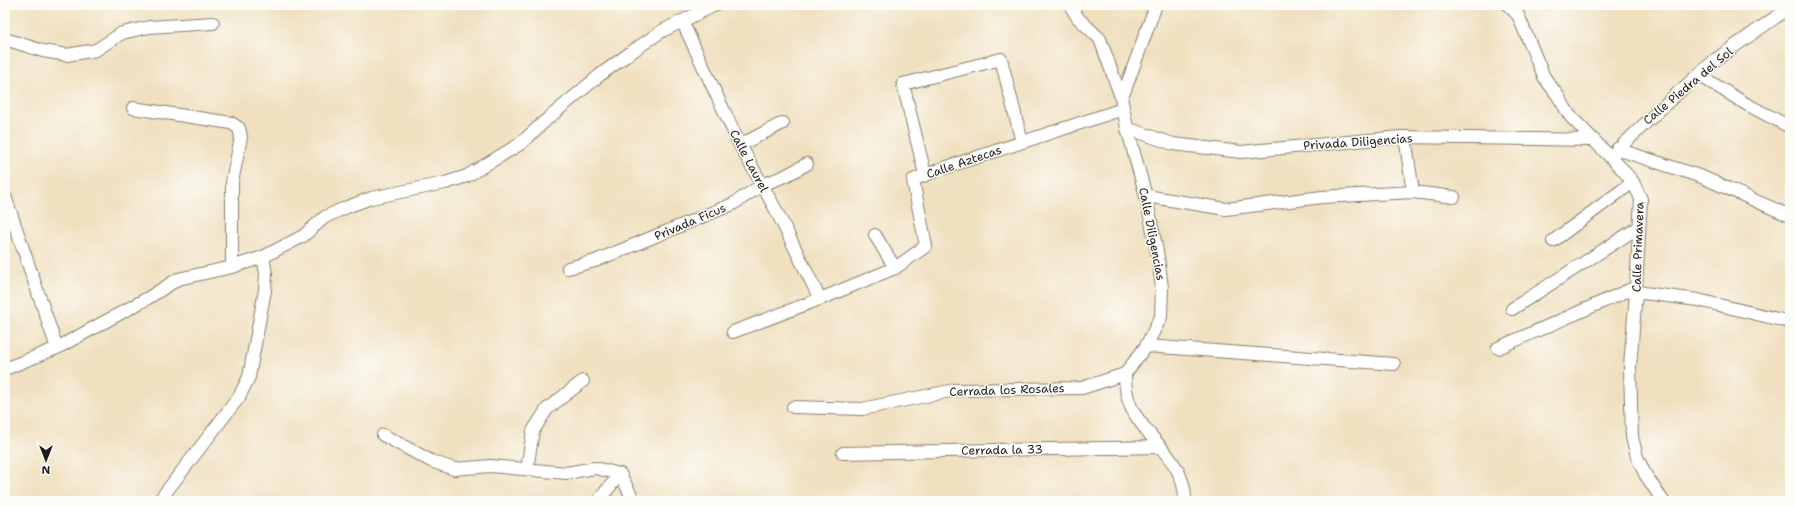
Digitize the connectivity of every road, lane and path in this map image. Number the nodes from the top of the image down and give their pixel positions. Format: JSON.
{"nodes":[{"id":1,"x":715,"y":5,"type":"edge"},
{"id":2,"x":1070,"y":5,"type":"edge"},
{"id":3,"x":1156,"y":5,"type":"edge"},
{"id":4,"x":1508,"y":5,"type":"edge"},
{"id":5,"x":1790,"y":7,"type":"edge"},
{"id":6,"x":682,"y":21,"type":"junction"},
{"id":7,"x":213,"y":23,"type":"dead end"},
{"id":8,"x":5,"y":39,"type":"edge"},
{"id":9,"x":1699,"y":75,"type":"junction"},
{"id":10,"x":1122,"y":103,"type":"junction"},
{"id":11,"x":133,"y":108,"type":"dead end"},
{"id":12,"x":783,"y":123,"type":"dead end"},
{"id":13,"x":1790,"y":127,"type":"edge"},
{"id":14,"x":1127,"y":128,"type":"junction"},
{"id":15,"x":1405,"y":137,"type":"junction"},
{"id":16,"x":1593,"y":140,"type":"junction"},
{"id":17,"x":1022,"y":142,"type":"junction"},
{"id":18,"x":740,"y":145,"type":"junction"},
{"id":19,"x":1613,"y":153,"type":"junction"},
{"id":20,"x":807,"y":164,"type":"dead end"},
{"id":21,"x":925,"y":174,"type":"junction"},
{"id":22,"x":1633,"y":182,"type":"junction"},
{"id":23,"x":762,"y":185,"type":"junction"},
{"id":24,"x":1413,"y":192,"type":"junction"},
{"id":25,"x":5,"y":196,"type":"edge"},
{"id":26,"x":1146,"y":196,"type":"junction"},
{"id":27,"x":1454,"y":197,"type":"dead end"},
{"id":28,"x":1790,"y":216,"type":"edge"},
{"id":29,"x":1639,"y":227,"type":"junction"},
{"id":30,"x":874,"y":235,"type":"dead end"},
{"id":31,"x":1553,"y":241,"type":"dead end"},
{"id":32,"x":263,"y":257,"type":"junction"},
{"id":33,"x":232,"y":267,"type":"junction"},
{"id":34,"x":568,"y":268,"type":"dead end"},
{"id":35,"x":895,"y":268,"type":"junction"},
{"id":36,"x":1636,"y":290,"type":"junction"},
{"id":37,"x":820,"y":299,"type":"junction"},
{"id":38,"x":1512,"y":309,"type":"dead end"},
{"id":39,"x":1790,"y":322,"type":"edge"},
{"id":40,"x":733,"y":332,"type":"dead end"},
{"id":41,"x":1146,"y":346,"type":"junction"},
{"id":42,"x":57,"y":348,"type":"junction"},
{"id":43,"x":1498,"y":348,"type":"dead end"},
{"id":44,"x":1394,"y":364,"type":"dead end"},
{"id":45,"x":5,"y":369,"type":"edge"},
{"id":46,"x":1125,"y":374,"type":"junction"},
{"id":47,"x":583,"y":381,"type":"dead end"},
{"id":48,"x":794,"y":407,"type":"dead end"},
{"id":49,"x":383,"y":435,"type":"dead end"},
{"id":50,"x":1161,"y":447,"type":"junction"},
{"id":51,"x":843,"y":453,"type":"dead end"},
{"id":52,"x":527,"y":469,"type":"junction"},
{"id":53,"x":620,"y":474,"type":"junction"},
{"id":54,"x":159,"y":501,"type":"edge"},
{"id":55,"x":598,"y":501,"type":"edge"},
{"id":56,"x":634,"y":501,"type":"edge"},
{"id":57,"x":1185,"y":501,"type":"edge"},
{"id":58,"x":1662,"y":501,"type":"edge"}],
"edges":[{"from":1,"to":6,"type":"street"},
{"from":2,"to":10,"type":"street","name":"Calle Diligencias"},
{"from":3,"to":10,"type":"street"},
{"from":4,"to":16,"type":"street","name":"Calle Primavera"},
{"from":5,"to":9,"type":"street","name":"Calle Piedra del Sol"},
{"from":6,"to":18,"type":"street","name":"Calle Laurel"},
{"from":6,"to":32,"type":"street"},
{"from":7,"to":8,"type":"street"},
{"from":9,"to":13,"type":"street"},
{"from":9,"to":19,"type":"street","name":"Calle Piedra del Sol"},
{"from":10,"to":14,"type":"street","name":"Calle Diligencias"},
{"from":10,"to":17,"type":"street","name":"Calle Aztecas"},
{"from":11,"to":33,"type":"street"},
{"from":12,"to":18,"type":"street"},
{"from":14,"to":15,"type":"street","name":"Privada Diligencias"},
{"from":14,"to":26,"type":"street","name":"Calle Diligencias"},
{"from":15,"to":16,"type":"street","name":"Privada Diligencias"},
{"from":15,"to":24,"type":"street"},
{"from":16,"to":19,"type":"street","name":"Calle Primavera"},
{"from":17,"to":21,"type":"street","name":"Calle Aztecas"},
{"from":17,"to":21,"type":"street"},
{"from":18,"to":23,"type":"street","name":"Calle Laurel"},
{"from":19,"to":22,"type":"street","name":"Calle Primavera"},
{"from":19,"to":28,"type":"street"},
{"from":20,"to":23,"type":"street","name":"Privada Ficus"},
{"from":21,"to":35,"type":"street","name":"Calle Aztecas"},
{"from":22,"to":29,"type":"street","name":"Calle Primavera"},
{"from":22,"to":31,"type":"street"},
{"from":23,"to":34,"type":"street","name":"Privada Ficus"},
{"from":23,"to":37,"type":"street","name":"Calle Laurel"},
{"from":24,"to":26,"type":"street"},
{"from":24,"to":27,"type":"street"},
{"from":25,"to":42,"type":"street"},
{"from":26,"to":41,"type":"street","name":"Calle Diligencias"},
{"from":29,"to":36,"type":"street","name":"Calle Primavera"},
{"from":29,"to":38,"type":"street"},
{"from":30,"to":35,"type":"street"},
{"from":32,"to":33,"type":"street"},
{"from":32,"to":54,"type":"street"},
{"from":33,"to":42,"type":"street"},
{"from":35,"to":37,"type":"street","name":"Calle Aztecas"},
{"from":36,"to":39,"type":"street"},
{"from":36,"to":43,"type":"street"},
{"from":36,"to":58,"type":"street","name":"Calle Primavera"},
{"from":37,"to":40,"type":"street","name":"Calle Aztecas"},
{"from":41,"to":44,"type":"street"},
{"from":41,"to":46,"type":"street","name":"Calle Diligencias"},
{"from":42,"to":45,"type":"street"},
{"from":46,"to":48,"type":"street","name":"Cerrada los Rosales"},
{"from":46,"to":50,"type":"street"},
{"from":47,"to":52,"type":"street"},
{"from":49,"to":52,"type":"street"},
{"from":50,"to":51,"type":"street","name":"Cerrada la 33"},
{"from":50,"to":57,"type":"street"},
{"from":52,"to":53,"type":"street"},
{"from":53,"to":55,"type":"street"},
{"from":53,"to":56,"type":"street"}]}
